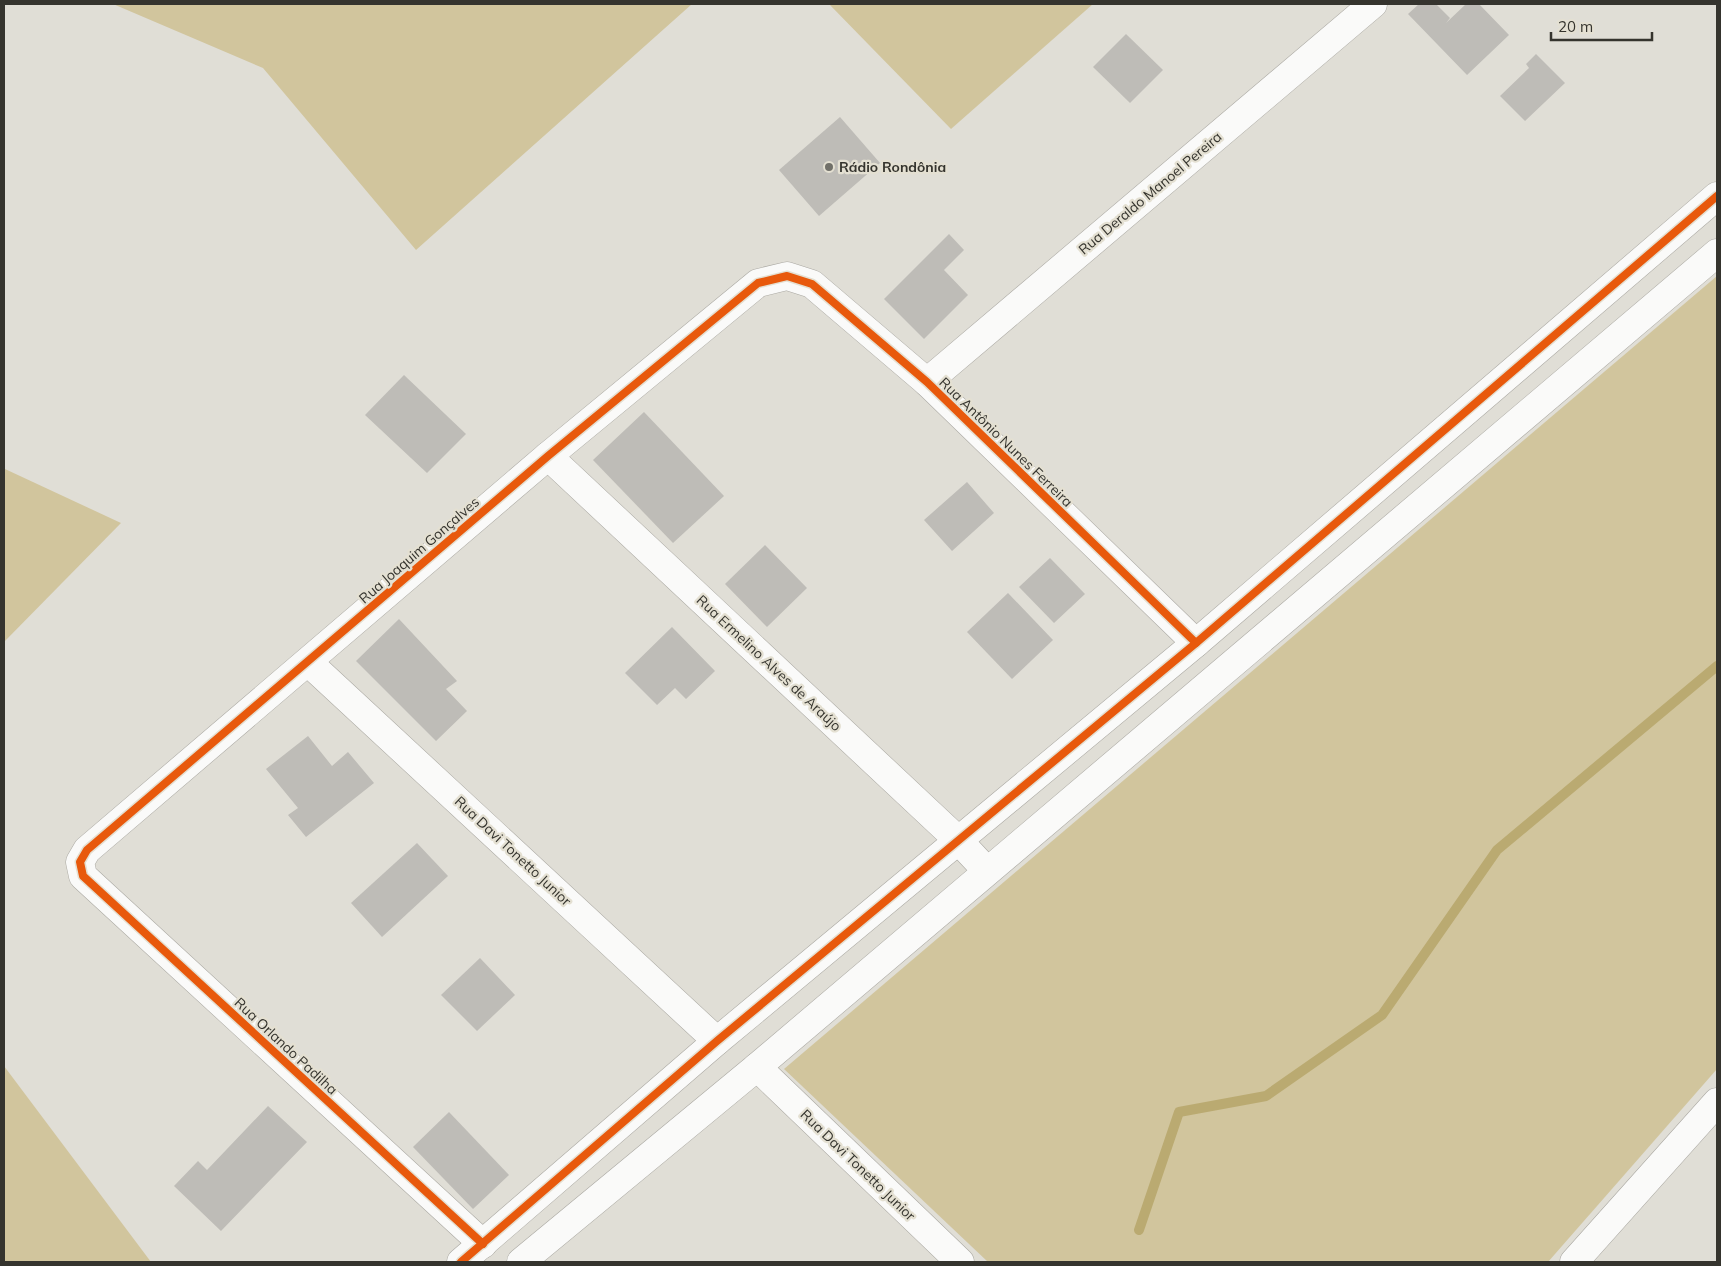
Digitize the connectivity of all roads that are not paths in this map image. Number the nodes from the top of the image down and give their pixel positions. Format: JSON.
{"nodes":[{"id":1,"x":1373,"y":4,"type":"edge"},
{"id":2,"x":1717,"y":196,"type":"edge"},
{"id":3,"x":1717,"y":253,"type":"edge"},
{"id":4,"x":786,"y":276,"type":"joint"},
{"id":5,"x":927,"y":382,"type":"junction"},
{"id":6,"x":548,"y":456,"type":"junction"},
{"id":7,"x":1196,"y":643,"type":"junction"},
{"id":8,"x":308,"y":662,"type":"junction"},
{"id":9,"x":958,"y":840,"type":"junction"},
{"id":10,"x":80,"y":862,"type":"joint"},
{"id":11,"x":987,"y":871,"type":"junction"},
{"id":12,"x":717,"y":1041,"type":"junction"},
{"id":13,"x":757,"y":1067,"type":"junction"},
{"id":14,"x":1716,"y":1107,"type":"edge"},
{"id":15,"x":483,"y":1244,"type":"junction"},
{"id":16,"x":461,"y":1262,"type":"edge"},
{"id":17,"x":521,"y":1262,"type":"edge"},
{"id":18,"x":960,"y":1262,"type":"edge"},
{"id":19,"x":1574,"y":1262,"type":"edge"}],
"edges":[{"from":1,"to":5,"type":"street","name":"Rua Deraldo Manoel Pereira"},
{"from":2,"to":7,"type":"street"},
{"from":3,"to":11,"type":"street"},
{"from":4,"to":5,"type":"street","name":"Rua Antônio Nunes Ferreira"},
{"from":4,"to":6,"type":"street","name":"Rua Joaquim Gonçalves"},
{"from":5,"to":7,"type":"street","name":"Rua Antônio Nunes Ferreira"},
{"from":6,"to":8,"type":"street","name":"Rua Joaquim Gonçalves"},
{"from":6,"to":9,"type":"street","name":"Rua Ermelino Alves de Araújo"},
{"from":7,"to":9,"type":"street"},
{"from":8,"to":10,"type":"street","name":"Rua Joaquim Gonçalves"},
{"from":8,"to":12,"type":"street","name":"Rua Davi Tonetto Junior"},
{"from":9,"to":11,"type":"street","name":"Rua Ermelino Alves de Araújo"},
{"from":9,"to":12,"type":"street"},
{"from":10,"to":15,"type":"street","name":"Rua Orlando Padilha"},
{"from":11,"to":13,"type":"street"},
{"from":12,"to":15,"type":"street"},
{"from":13,"to":17,"type":"street"},
{"from":13,"to":18,"type":"street","name":"Rua Davi Tonetto Junior"},
{"from":14,"to":19,"type":"street"},
{"from":15,"to":16,"type":"street"}]}
